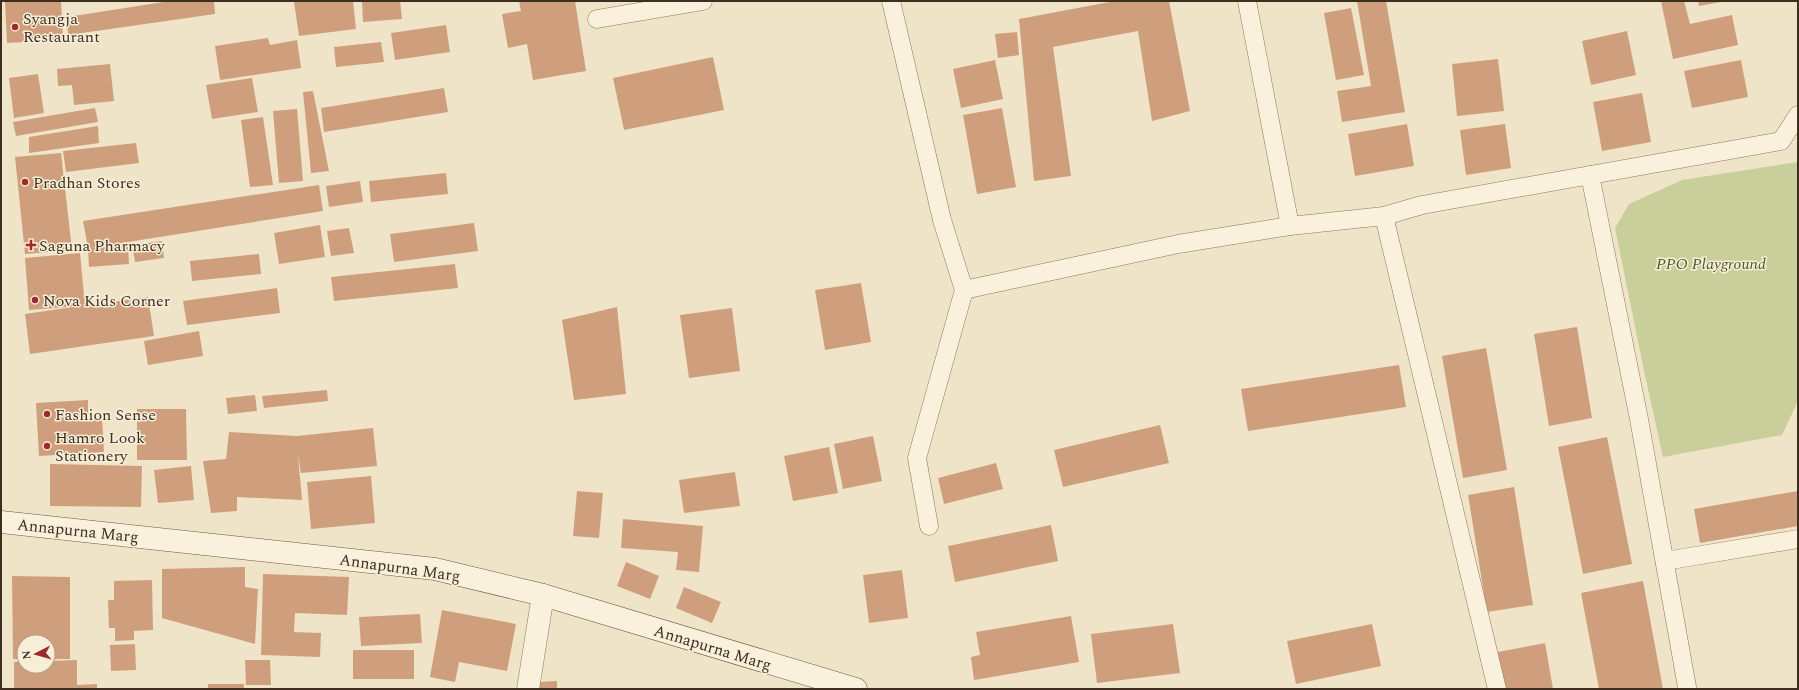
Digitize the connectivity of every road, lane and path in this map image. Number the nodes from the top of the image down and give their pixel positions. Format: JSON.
{"nodes":[{"id":1,"x":703,"y":1,"type":"edge"},
{"id":2,"x":891,"y":1,"type":"edge"},
{"id":3,"x":1247,"y":1,"type":"edge"},
{"id":4,"x":596,"y":19,"type":"dead end"},
{"id":5,"x":1798,"y":115,"type":"edge"},
{"id":6,"x":1590,"y":175,"type":"junction"},
{"id":7,"x":1384,"y":216,"type":"junction"},
{"id":8,"x":1290,"y":226,"type":"junction"},
{"id":9,"x":964,"y":290,"type":"junction"},
{"id":10,"x":1,"y":522,"type":"edge"},
{"id":11,"x":929,"y":526,"type":"dead end"},
{"id":12,"x":1798,"y":539,"type":"edge"},
{"id":13,"x":1665,"y":561,"type":"junction"},
{"id":14,"x":543,"y":595,"type":"junction"},
{"id":15,"x":1687,"y":687,"type":"dead end"},
{"id":16,"x":528,"y":689,"type":"edge"},
{"id":17,"x":856,"y":689,"type":"edge"},
{"id":18,"x":1497,"y":689,"type":"edge"}],
"edges":[{"from":1,"to":4,"type":"lane"},
{"from":2,"to":9,"type":"lane"},
{"from":3,"to":8,"type":"lane"},
{"from":5,"to":6,"type":"lane"},
{"from":6,"to":7,"type":"lane"},
{"from":6,"to":13,"type":"lane"},
{"from":7,"to":8,"type":"lane"},
{"from":7,"to":18,"type":"lane"},
{"from":8,"to":9,"type":"lane"},
{"from":9,"to":11,"type":"lane"},
{"from":10,"to":14,"type":"main road","name":"Annapurna Marg"},
{"from":12,"to":13,"type":"lane"},
{"from":13,"to":15,"type":"lane"},
{"from":14,"to":16,"type":"main road"},
{"from":14,"to":17,"type":"main road","name":"Annapurna Marg"}]}
